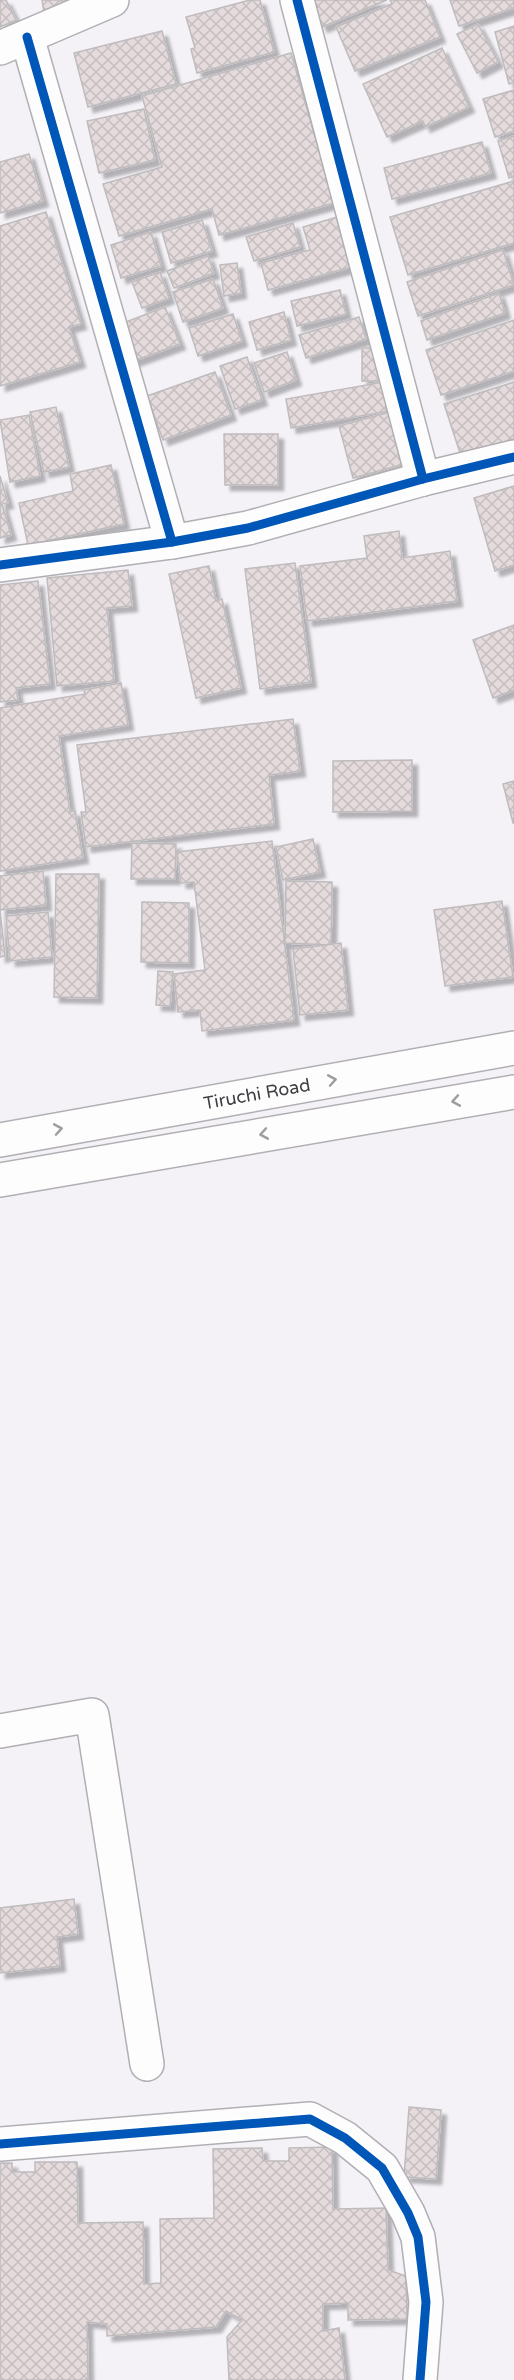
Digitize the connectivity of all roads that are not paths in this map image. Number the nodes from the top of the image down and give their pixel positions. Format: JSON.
{"nodes":[{"id":1,"x":112,"y":0,"type":"edge"},
{"id":2,"x":297,"y":0,"type":"edge"},
{"id":3,"x":14,"y":43,"type":"edge"},
{"id":4,"x":514,"y":457,"type":"edge"},
{"id":5,"x":423,"y":479,"type":"junction"},
{"id":6,"x":172,"y":542,"type":"junction"},
{"id":7,"x":0,"y":565,"type":"edge"},
{"id":8,"x":514,"y":1048,"type":"edge"},
{"id":9,"x":514,"y":1092,"type":"edge"},
{"id":10,"x":0,"y":1140,"type":"edge"},
{"id":11,"x":0,"y":1180,"type":"edge"},
{"id":12,"x":0,"y":1731,"type":"edge"},
{"id":13,"x":147,"y":2064,"type":"dead end"},
{"id":14,"x":0,"y":2144,"type":"edge"},
{"id":15,"x":420,"y":2380,"type":"edge"}],
"edges":[{"from":1,"to":3,"type":"main road"},
{"from":2,"to":5,"type":"main road"},
{"from":3,"to":6,"type":"main road"},
{"from":4,"to":5,"type":"main road"},
{"from":5,"to":6,"type":"main road"},
{"from":6,"to":7,"type":"main road"},
{"from":10,"to":8,"type":"main road","name":"Tiruchi Road","one_way":true},
{"from":9,"to":11,"type":"main road","one_way":true},
{"from":12,"to":13,"type":"main road"},
{"from":14,"to":15,"type":"main road"}]}
